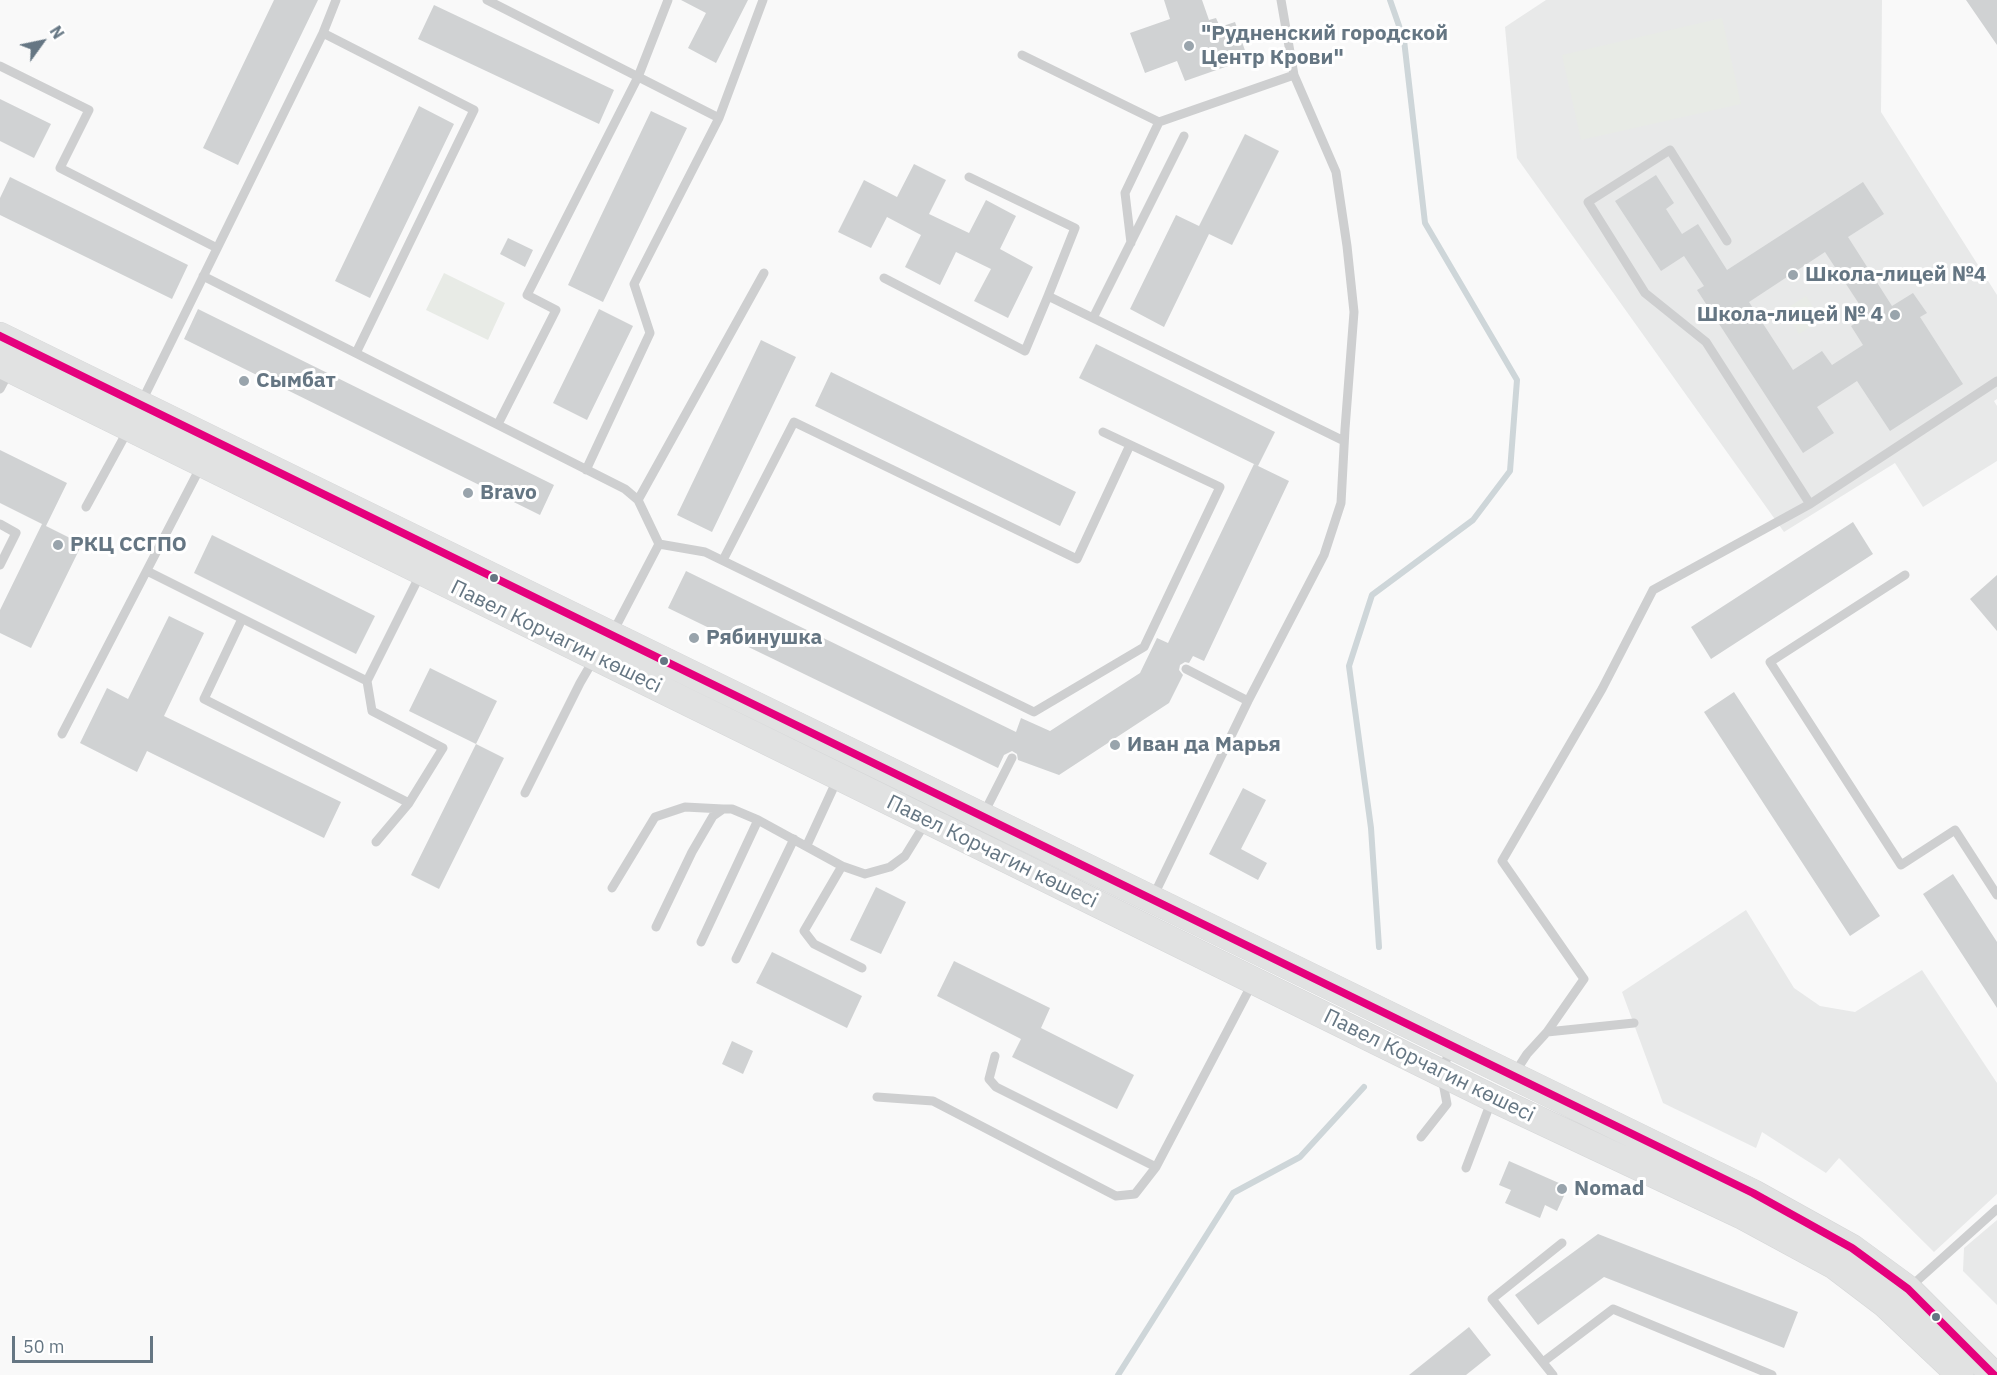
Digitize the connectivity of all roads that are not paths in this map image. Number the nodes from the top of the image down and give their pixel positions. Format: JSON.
{"nodes":[{"id":1,"x":336,"y":0,"type":"edge"},
{"id":2,"x":487,"y":0,"type":"edge"},
{"id":3,"x":668,"y":0,"type":"edge"},
{"id":4,"x":764,"y":0,"type":"edge"},
{"id":5,"x":1281,"y":0,"type":"edge"},
{"id":6,"x":323,"y":33,"type":"junction"},
{"id":7,"x":1022,"y":55,"type":"dead end"},
{"id":8,"x":0,"y":66,"type":"edge"},
{"id":9,"x":1294,"y":75,"type":"junction"},
{"id":10,"x":639,"y":77,"type":"junction"},
{"id":11,"x":719,"y":118,"type":"junction"},
{"id":12,"x":1159,"y":123,"type":"junction"},
{"id":13,"x":1184,"y":136,"type":"dead end"},
{"id":14,"x":969,"y":177,"type":"dead end"},
{"id":15,"x":1727,"y":241,"type":"dead end"},
{"id":16,"x":1131,"y":243,"type":"junction"},
{"id":17,"x":217,"y":248,"type":"junction"},
{"id":18,"x":764,"y":273,"type":"dead end"},
{"id":19,"x":203,"y":276,"type":"junction"},
{"id":20,"x":884,"y":278,"type":"dead end"},
{"id":21,"x":1048,"y":296,"type":"junction"},
{"id":22,"x":1092,"y":318,"type":"junction"},
{"id":23,"x":0,"y":336,"type":"edge"},
{"id":24,"x":356,"y":353,"type":"junction"},
{"id":25,"x":4,"y":374,"type":"edge"},
{"id":26,"x":1997,"y":381,"type":"edge"},
{"id":27,"x":135,"y":416,"type":"junction"},
{"id":28,"x":498,"y":424,"type":"junction"},
{"id":29,"x":1103,"y":432,"type":"dead end"},
{"id":30,"x":1344,"y":441,"type":"junction"},
{"id":31,"x":1130,"y":445,"type":"junction"},
{"id":32,"x":202,"y":464,"type":"junction"},
{"id":33,"x":586,"y":470,"type":"junction"},
{"id":34,"x":638,"y":500,"type":"junction"},
{"id":35,"x":1810,"y":504,"type":"junction"},
{"id":36,"x":87,"y":507,"type":"dead end"},
{"id":37,"x":0,"y":524,"type":"edge"},
{"id":38,"x":660,"y":544,"type":"junction"},
{"id":39,"x":428,"y":560,"type":"junction"},
{"id":40,"x":723,"y":560,"type":"junction"},
{"id":41,"x":0,"y":566,"type":"edge"},
{"id":42,"x":147,"y":571,"type":"junction"},
{"id":43,"x":1905,"y":575,"type":"dead end"},
{"id":44,"x":242,"y":619,"type":"junction"},
{"id":45,"x":603,"y":646,"type":"junction"},
{"id":46,"x":1186,"y":669,"type":"dead end"},
{"id":47,"x":367,"y":681,"type":"junction"},
{"id":48,"x":1248,"y":701,"type":"junction"},
{"id":49,"x":1034,"y":712,"type":"junction"},
{"id":50,"x":1029,"y":722,"type":"dead end"},
{"id":51,"x":808,"y":731,"type":"junction"},
{"id":52,"x":62,"y":734,"type":"dead end"},
{"id":53,"x":797,"y":756,"type":"junction"},
{"id":54,"x":1011,"y":758,"type":"dead end"},
{"id":55,"x":839,"y":776,"type":"junction"},
{"id":56,"x":525,"y":793,"type":"dead end"},
{"id":57,"x":409,"y":803,"type":"junction"},
{"id":58,"x":723,"y":809,"type":"junction"},
{"id":59,"x":982,"y":817,"type":"junction"},
{"id":60,"x":758,"y":820,"type":"junction"},
{"id":61,"x":927,"y":820,"type":"junction"},
{"id":62,"x":794,"y":839,"type":"junction"},
{"id":63,"x":376,"y":842,"type":"dead end"},
{"id":64,"x":807,"y":845,"type":"junction"},
{"id":65,"x":842,"y":866,"type":"junction"},
{"id":66,"x":612,"y":888,"type":"dead end"},
{"id":67,"x":1997,"y":896,"type":"edge"},
{"id":68,"x":1151,"y":899,"type":"junction"},
{"id":69,"x":656,"y":927,"type":"dead end"},
{"id":70,"x":701,"y":942,"type":"dead end"},
{"id":71,"x":736,"y":959,"type":"dead end"},
{"id":72,"x":862,"y":968,"type":"dead end"},
{"id":73,"x":1254,"y":980,"type":"junction"},
{"id":74,"x":1634,"y":1023,"type":"dead end"},
{"id":75,"x":1547,"y":1032,"type":"junction"},
{"id":76,"x":1452,"y":1047,"type":"junction"},
{"id":77,"x":995,"y":1056,"type":"dead end"},
{"id":78,"x":1441,"y":1072,"type":"junction"},
{"id":79,"x":1501,"y":1083,"type":"junction"},
{"id":80,"x":877,"y":1097,"type":"dead end"},
{"id":81,"x":1421,"y":1137,"type":"dead end"},
{"id":82,"x":1156,"y":1167,"type":"junction"},
{"id":83,"x":1466,"y":1168,"type":"dead end"},
{"id":84,"x":1997,"y":1209,"type":"edge"},
{"id":85,"x":1562,"y":1243,"type":"dead end"},
{"id":86,"x":1908,"y":1289,"type":"junction"},
{"id":87,"x":1954,"y":1357,"type":"edge"},
{"id":88,"x":1543,"y":1362,"type":"junction"},
{"id":89,"x":1553,"y":1375,"type":"edge"},
{"id":90,"x":1772,"y":1375,"type":"edge"},
{"id":91,"x":1994,"y":1375,"type":"edge"}],
"edges":[{"from":1,"to":6,"type":"lane"},
{"from":2,"to":10,"type":"lane"},
{"from":3,"to":10,"type":"lane"},
{"from":4,"to":11,"type":"lane"},
{"from":5,"to":9,"type":"lane"},
{"from":6,"to":17,"type":"lane"},
{"from":6,"to":24,"type":"lane"},
{"from":7,"to":12,"type":"lane"},
{"from":8,"to":17,"type":"lane"},
{"from":9,"to":12,"type":"lane"},
{"from":9,"to":30,"type":"lane"},
{"from":10,"to":11,"type":"lane"},
{"from":10,"to":28,"type":"lane"},
{"from":11,"to":33,"type":"lane"},
{"from":12,"to":16,"type":"lane"},
{"from":13,"to":16,"type":"lane"},
{"from":14,"to":21,"type":"lane"},
{"from":15,"to":35,"type":"lane"},
{"from":16,"to":22,"type":"lane"},
{"from":17,"to":19,"type":"lane"},
{"from":18,"to":34,"type":"lane"},
{"from":19,"to":24,"type":"lane"},
{"from":19,"to":27,"type":"lane"},
{"from":20,"to":21,"type":"lane"},
{"from":21,"to":22,"type":"lane"},
{"from":22,"to":30,"type":"lane"},
{"from":23,"to":27,"type":"street","name":"Павел Корчагин көшесі"},
{"from":24,"to":28,"type":"lane"},
{"from":25,"to":27,"type":"street","name":"Павел Корчагин көшесі"},
{"from":26,"to":35,"type":"lane"},
{"from":27,"to":32,"type":"street","name":"Павел Корчагин көшесі"},
{"from":27,"to":36,"type":"lane"},
{"from":27,"to":39,"type":"street","name":"Павел Корчагин көшесі"},
{"from":28,"to":33,"type":"lane"},
{"from":29,"to":31,"type":"lane"},
{"from":30,"to":48,"type":"lane"},
{"from":31,"to":40,"type":"lane"},
{"from":31,"to":49,"type":"lane"},
{"from":32,"to":39,"type":"street","name":"Павел Корчагин көшесі"},
{"from":32,"to":42,"type":"lane"},
{"from":33,"to":34,"type":"lane"},
{"from":34,"to":38,"type":"lane"},
{"from":35,"to":75,"type":"lane"},
{"from":37,"to":41,"type":"lane"},
{"from":38,"to":40,"type":"lane"},
{"from":38,"to":45,"type":"lane"},
{"from":39,"to":45,"type":"street","name":"Павел Корчагин көшесі"},
{"from":39,"to":47,"type":"lane"},
{"from":40,"to":49,"type":"lane"},
{"from":42,"to":44,"type":"lane"},
{"from":42,"to":52,"type":"lane"},
{"from":43,"to":67,"type":"lane"},
{"from":44,"to":47,"type":"lane"},
{"from":44,"to":57,"type":"lane"},
{"from":45,"to":51,"type":"street","name":"Павел Корчагин көшесі"},
{"from":45,"to":53,"type":"street","name":"Павел Корчагин көшесі"},
{"from":45,"to":56,"type":"lane"},
{"from":46,"to":48,"type":"lane"},
{"from":47,"to":57,"type":"lane"},
{"from":48,"to":68,"type":"lane"},
{"from":49,"to":50,"type":"lane"},
{"from":51,"to":53,"type":"street"},
{"from":51,"to":59,"type":"street","name":"Павел Корчагин көшесі"},
{"from":53,"to":55,"type":"street","name":"Павел Корчагин көшесі"},
{"from":54,"to":59,"type":"lane"},
{"from":55,"to":61,"type":"street","name":"Павел Корчагин көшесі"},
{"from":55,"to":64,"type":"lane"},
{"from":57,"to":63,"type":"lane"},
{"from":58,"to":60,"type":"lane"},
{"from":58,"to":66,"type":"lane"},
{"from":58,"to":69,"type":"lane"},
{"from":59,"to":68,"type":"street","name":"Павел Корчагин көшесі"},
{"from":60,"to":62,"type":"lane"},
{"from":60,"to":70,"type":"lane"},
{"from":61,"to":65,"type":"lane"},
{"from":61,"to":73,"type":"street","name":"Павел Корчагин көшесі"},
{"from":62,"to":64,"type":"lane"},
{"from":62,"to":71,"type":"lane"},
{"from":64,"to":65,"type":"lane"},
{"from":65,"to":72,"type":"lane"},
{"from":68,"to":76,"type":"street","name":"Павел Корчагин көшесі"},
{"from":73,"to":78,"type":"street","name":"Павел Корчагин көшесі"},
{"from":73,"to":82,"type":"lane"},
{"from":74,"to":75,"type":"lane"},
{"from":75,"to":79,"type":"lane"},
{"from":76,"to":78,"type":"lane"},
{"from":76,"to":79,"type":"street","name":"Павел Корчагин көшесі"},
{"from":77,"to":82,"type":"lane"},
{"from":78,"to":79,"type":"street","name":"Павел Корчагин көшесі"},
{"from":78,"to":81,"type":"lane"},
{"from":79,"to":83,"type":"lane"},
{"from":79,"to":86,"type":"street","name":"Павел Корчагин көшесі"},
{"from":79,"to":87,"type":"street","name":"Павел Корчагин көшесі"},
{"from":80,"to":82,"type":"lane"},
{"from":84,"to":86,"type":"lane"},
{"from":85,"to":88,"type":"lane"},
{"from":86,"to":87,"type":"street","name":"Павел Корчагин көшесі"},
{"from":87,"to":91,"type":"street","name":"Павел Корчагин көшесі"},
{"from":88,"to":89,"type":"lane"},
{"from":88,"to":90,"type":"lane"}]}
